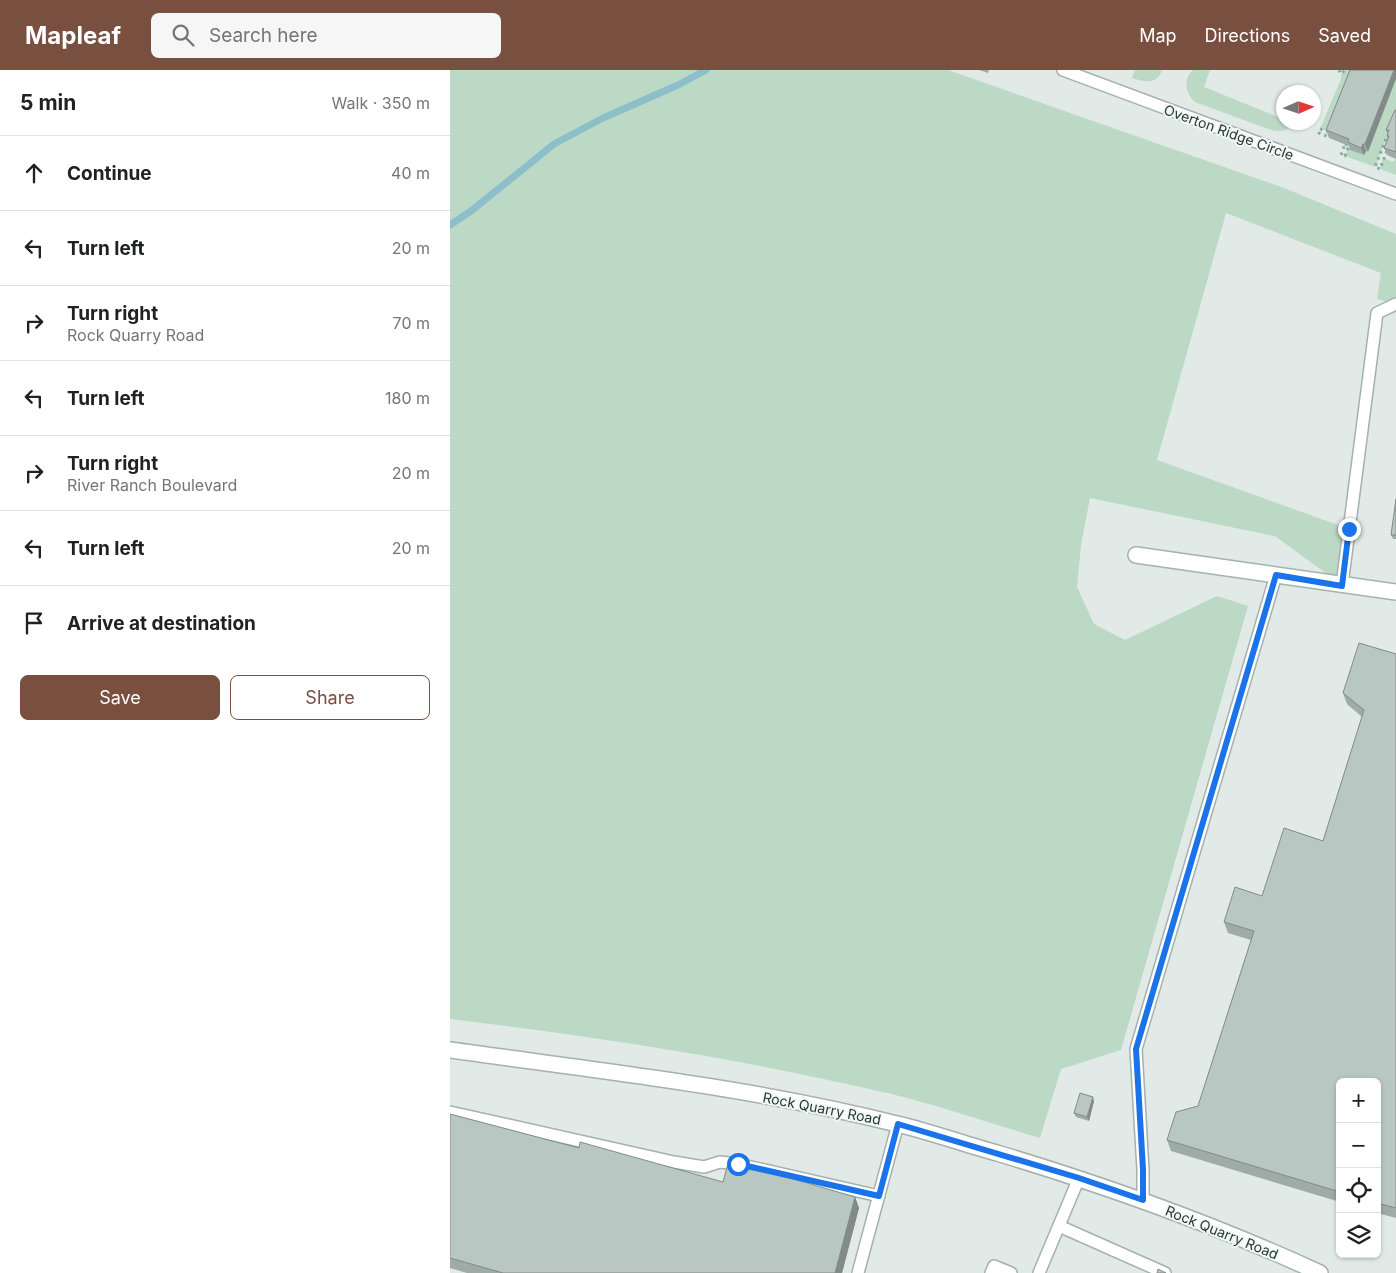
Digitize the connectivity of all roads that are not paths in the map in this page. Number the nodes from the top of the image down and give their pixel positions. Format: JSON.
{"nodes":[{"id":1,"x":1063,"y":70,"type":"edge"},
{"id":2,"x":1396,"y":194,"type":"edge"},
{"id":3,"x":1396,"y":304,"type":"edge"},
{"id":4,"x":1136,"y":555,"type":"dead end"},
{"id":5,"x":1276,"y":575,"type":"junction"},
{"id":6,"x":1342,"y":586,"type":"junction"},
{"id":7,"x":1394,"y":593,"type":"edge"},
{"id":8,"x":450,"y":1050,"type":"edge"},
{"id":9,"x":450,"y":1112,"type":"edge"},
{"id":10,"x":898,"y":1124,"type":"junction"},
{"id":11,"x":1079,"y":1178,"type":"junction"},
{"id":12,"x":879,"y":1196,"type":"junction"},
{"id":13,"x":1143,"y":1200,"type":"junction"},
{"id":14,"x":1059,"y":1226,"type":"junction"},
{"id":15,"x":858,"y":1273,"type":"edge"},
{"id":16,"x":991,"y":1273,"type":"edge"},
{"id":17,"x":1011,"y":1273,"type":"edge"},
{"id":18,"x":1039,"y":1273,"type":"edge"},
{"id":19,"x":1165,"y":1273,"type":"edge"},
{"id":20,"x":1320,"y":1273,"type":"edge"}],
"edges":[{"from":1,"to":2,"type":"lane","name":"Overton Ridge Circle"},
{"from":3,"to":6,"type":"lane"},
{"from":4,"to":5,"type":"street"},
{"from":5,"to":6,"type":"street"},
{"from":5,"to":13,"type":"lane"},
{"from":6,"to":7,"type":"street"},
{"from":8,"to":10,"type":"street","name":"Rock Quarry Road"},
{"from":9,"to":12,"type":"lane"},
{"from":10,"to":11,"type":"street","name":"Rock Quarry Road"},
{"from":10,"to":12,"type":"lane"},
{"from":11,"to":13,"type":"street","name":"Rock Quarry Road"},
{"from":11,"to":14,"type":"lane"},
{"from":12,"to":15,"type":"lane"},
{"from":13,"to":20,"type":"street","name":"Rock Quarry Road"},
{"from":14,"to":18,"type":"lane"},
{"from":14,"to":19,"type":"lane"},
{"from":16,"to":17,"type":"lane"}]}
